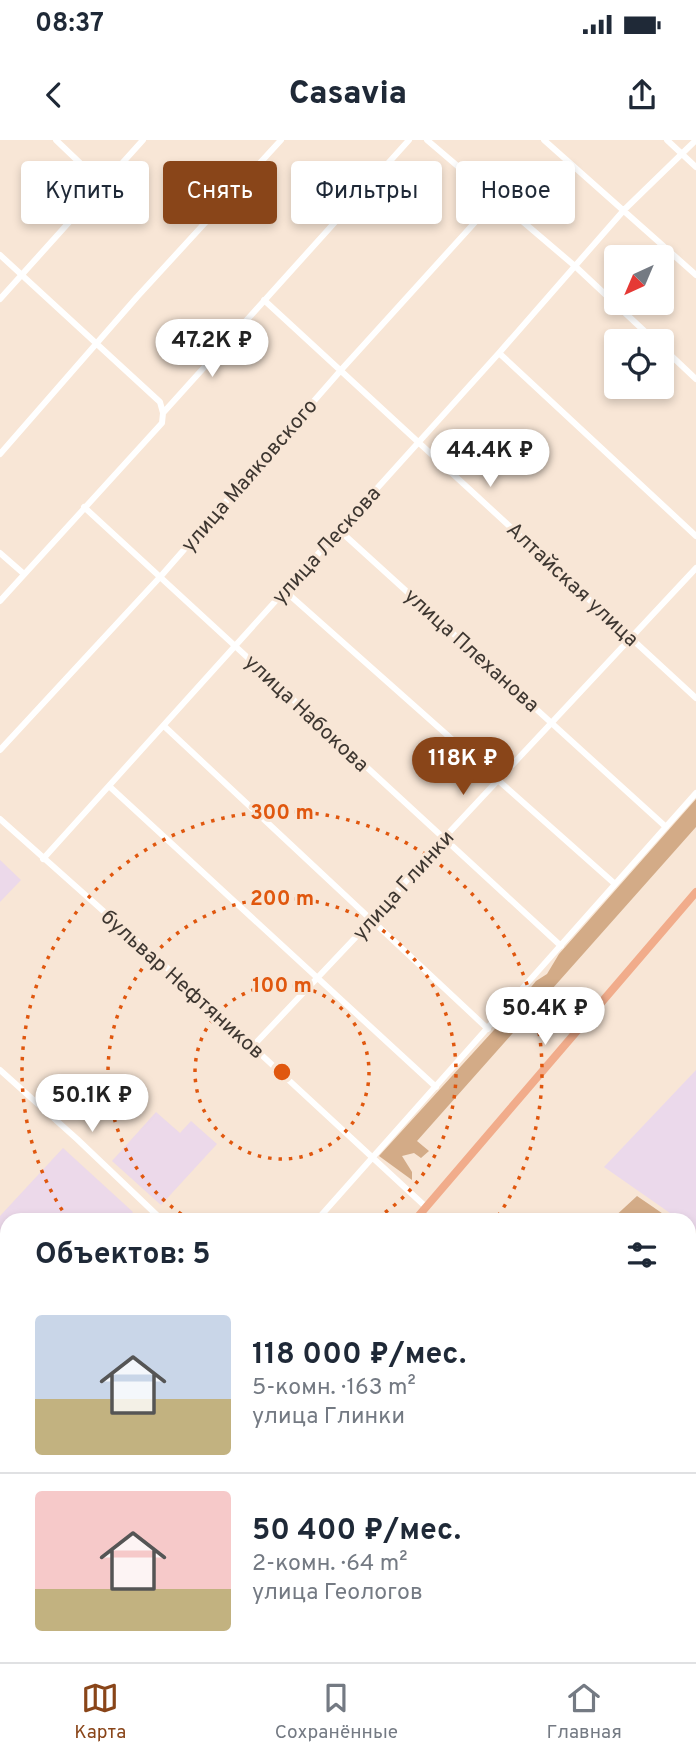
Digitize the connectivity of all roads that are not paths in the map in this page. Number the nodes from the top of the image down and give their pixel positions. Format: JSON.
{"nodes":[{"id":1,"x":56,"y":140,"type":"edge"},
{"id":2,"x":143,"y":140,"type":"edge"},
{"id":3,"x":281,"y":140,"type":"edge"},
{"id":4,"x":409,"y":140,"type":"edge"},
{"id":5,"x":426,"y":140,"type":"edge"},
{"id":6,"x":544,"y":140,"type":"edge"},
{"id":7,"x":667,"y":140,"type":"edge"},
{"id":8,"x":696,"y":140,"type":"edge"},
{"id":9,"x":682,"y":154,"type":"junction"},
{"id":10,"x":78,"y":161,"type":"edge"},
{"id":11,"x":123,"y":161,"type":"edge"},
{"id":12,"x":456,"y":165,"type":"edge"},
{"id":13,"x":696,"y":167,"type":"edge"},
{"id":14,"x":624,"y":210,"type":"junction"},
{"id":15,"x":67,"y":224,"type":"edge"},
{"id":16,"x":473,"y":224,"type":"edge"},
{"id":17,"x":527,"y":224,"type":"edge"},
{"id":18,"x":0,"y":255,"type":"edge"},
{"id":19,"x":576,"y":267,"type":"junction"},
{"id":20,"x":696,"y":275,"type":"edge"},
{"id":21,"x":22,"y":276,"type":"junction"},
{"id":22,"x":0,"y":299,"type":"edge"},
{"id":23,"x":264,"y":300,"type":"junction"},
{"id":24,"x":642,"y":329,"type":"edge"},
{"id":25,"x":98,"y":344,"type":"junction"},
{"id":26,"x":499,"y":354,"type":"junction"},
{"id":27,"x":674,"y":358,"type":"edge"},
{"id":28,"x":341,"y":370,"type":"junction"},
{"id":29,"x":696,"y":379,"type":"edge"},
{"id":30,"x":163,"y":413,"type":"junction"},
{"id":31,"x":418,"y":443,"type":"junction"},
{"id":32,"x":0,"y":454,"type":"edge"},
{"id":33,"x":84,"y":507,"type":"junction"},
{"id":34,"x":339,"y":530,"type":"junction"},
{"id":35,"x":696,"y":536,"type":"edge"},
{"id":36,"x":0,"y":553,"type":"edge"},
{"id":37,"x":696,"y":568,"type":"edge"},
{"id":38,"x":24,"y":574,"type":"junction"},
{"id":39,"x":161,"y":576,"type":"junction"},
{"id":40,"x":285,"y":591,"type":"junction"},
{"id":41,"x":0,"y":601,"type":"edge"},
{"id":42,"x":632,"y":638,"type":"junction"},
{"id":43,"x":236,"y":647,"type":"junction"},
{"id":44,"x":696,"y":698,"type":"edge"},
{"id":45,"x":551,"y":721,"type":"junction"},
{"id":46,"x":164,"y":726,"type":"junction"},
{"id":47,"x":0,"y":750,"type":"edge"},
{"id":48,"x":499,"y":779,"type":"junction"},
{"id":49,"x":109,"y":786,"type":"junction"},
{"id":50,"x":696,"y":793,"type":"edge"},
{"id":51,"x":0,"y":819,"type":"edge"},
{"id":52,"x":666,"y":827,"type":"junction"},
{"id":53,"x":443,"y":839,"type":"junction"},
{"id":54,"x":43,"y":859,"type":"junction"},
{"id":55,"x":615,"y":884,"type":"junction"},
{"id":56,"x":696,"y":892,"type":"edge"},
{"id":57,"x":372,"y":920,"type":"junction"},
{"id":58,"x":561,"y":946,"type":"junction"},
{"id":59,"x":318,"y":978,"type":"junction"},
{"id":60,"x":488,"y":1029,"type":"junction"},
{"id":61,"x":251,"y":1047,"type":"junction"},
{"id":62,"x":0,"y":1070,"type":"edge"},
{"id":63,"x":436,"y":1087,"type":"junction"},
{"id":64,"x":374,"y":1158,"type":"junction"},
{"id":65,"x":426,"y":1207,"type":"junction"},
{"id":66,"x":155,"y":1213,"type":"edge"},
{"id":67,"x":324,"y":1213,"type":"edge"},
{"id":68,"x":421,"y":1213,"type":"edge"}],
"edges":[{"from":1,"to":10,"type":"street"},
{"from":2,"to":11,"type":"street"},
{"from":3,"to":25,"type":"street"},
{"from":4,"to":23,"type":"street"},
{"from":5,"to":12,"type":"street"},
{"from":6,"to":14,"type":"street"},
{"from":7,"to":9,"type":"street"},
{"from":8,"to":9,"type":"street","name":"улица Лескова"},
{"from":9,"to":13,"type":"street"},
{"from":9,"to":14,"type":"street","name":"улица Лескова"},
{"from":14,"to":19,"type":"street","name":"улица Лескова"},
{"from":14,"to":20,"type":"street"},
{"from":15,"to":21,"type":"street"},
{"from":16,"to":28,"type":"street","name":"улица Маяковского"},
{"from":17,"to":19,"type":"street"},
{"from":18,"to":21,"type":"street"},
{"from":19,"to":24,"type":"street"},
{"from":19,"to":26,"type":"street","name":"улица Лескова"},
{"from":21,"to":22,"type":"street"},
{"from":21,"to":25,"type":"street"},
{"from":23,"to":28,"type":"street","name":"Алтайская улица"},
{"from":23,"to":30,"type":"street"},
{"from":25,"to":30,"type":"street"},
{"from":25,"to":32,"type":"street"},
{"from":26,"to":31,"type":"street","name":"улица Лескова"},
{"from":26,"to":35,"type":"street"},
{"from":27,"to":29,"type":"street"},
{"from":28,"to":31,"type":"street","name":"Алтайская улица"},
{"from":28,"to":39,"type":"street","name":"улица Маяковского"},
{"from":30,"to":33,"type":"street"},
{"from":31,"to":34,"type":"street","name":"улица Лескова"},
{"from":31,"to":42,"type":"street","name":"Алтайская улица"},
{"from":33,"to":38,"type":"street"},
{"from":33,"to":39,"type":"street","name":"улица Набокова"},
{"from":34,"to":40,"type":"street","name":"улица Лескова"},
{"from":34,"to":45,"type":"street","name":"улица Плеханова"},
{"from":36,"to":38,"type":"street"},
{"from":37,"to":42,"type":"street","name":"улица Глинки"},
{"from":38,"to":41,"type":"street"},
{"from":39,"to":43,"type":"street","name":"улица Набокова"},
{"from":39,"to":47,"type":"street","name":"улица Маяковского"},
{"from":40,"to":43,"type":"street","name":"улица Лескова"},
{"from":40,"to":48,"type":"street"},
{"from":42,"to":44,"type":"street","name":"Алтайская улица"},
{"from":42,"to":45,"type":"street","name":"улица Глинки"},
{"from":43,"to":46,"type":"street","name":"улица Лескова"},
{"from":43,"to":53,"type":"street","name":"улица Набокова"},
{"from":45,"to":48,"type":"street","name":"улица Глинки"},
{"from":45,"to":52,"type":"street","name":"улица Плеханова"},
{"from":46,"to":49,"type":"street","name":"улица Лескова"},
{"from":46,"to":57,"type":"street"},
{"from":48,"to":53,"type":"street","name":"улица Глинки"},
{"from":48,"to":55,"type":"street"},
{"from":49,"to":54,"type":"street","name":"улица Лескова"},
{"from":49,"to":59,"type":"street"},
{"from":50,"to":52,"type":"street"},
{"from":51,"to":54,"type":"street","name":"бульвар Нефтяников"},
{"from":52,"to":55,"type":"street"},
{"from":53,"to":57,"type":"street","name":"улица Глинки"},
{"from":53,"to":58,"type":"street","name":"улица Набокова"},
{"from":54,"to":61,"type":"street","name":"бульвар Нефтяников"},
{"from":55,"to":58,"type":"street"},
{"from":56,"to":65,"type":"main road"},
{"from":57,"to":59,"type":"street","name":"улица Глинки"},
{"from":57,"to":60,"type":"street"},
{"from":58,"to":60,"type":"street"},
{"from":59,"to":61,"type":"street","name":"улица Глинки"},
{"from":59,"to":63,"type":"street"},
{"from":60,"to":63,"type":"street"},
{"from":61,"to":64,"type":"street","name":"бульвар Нефтяников"},
{"from":62,"to":66,"type":"street"},
{"from":63,"to":64,"type":"street"},
{"from":64,"to":65,"type":"street","name":"бульвар Нефтяников"},
{"from":64,"to":67,"type":"street"},
{"from":65,"to":68,"type":"main road"}]}
